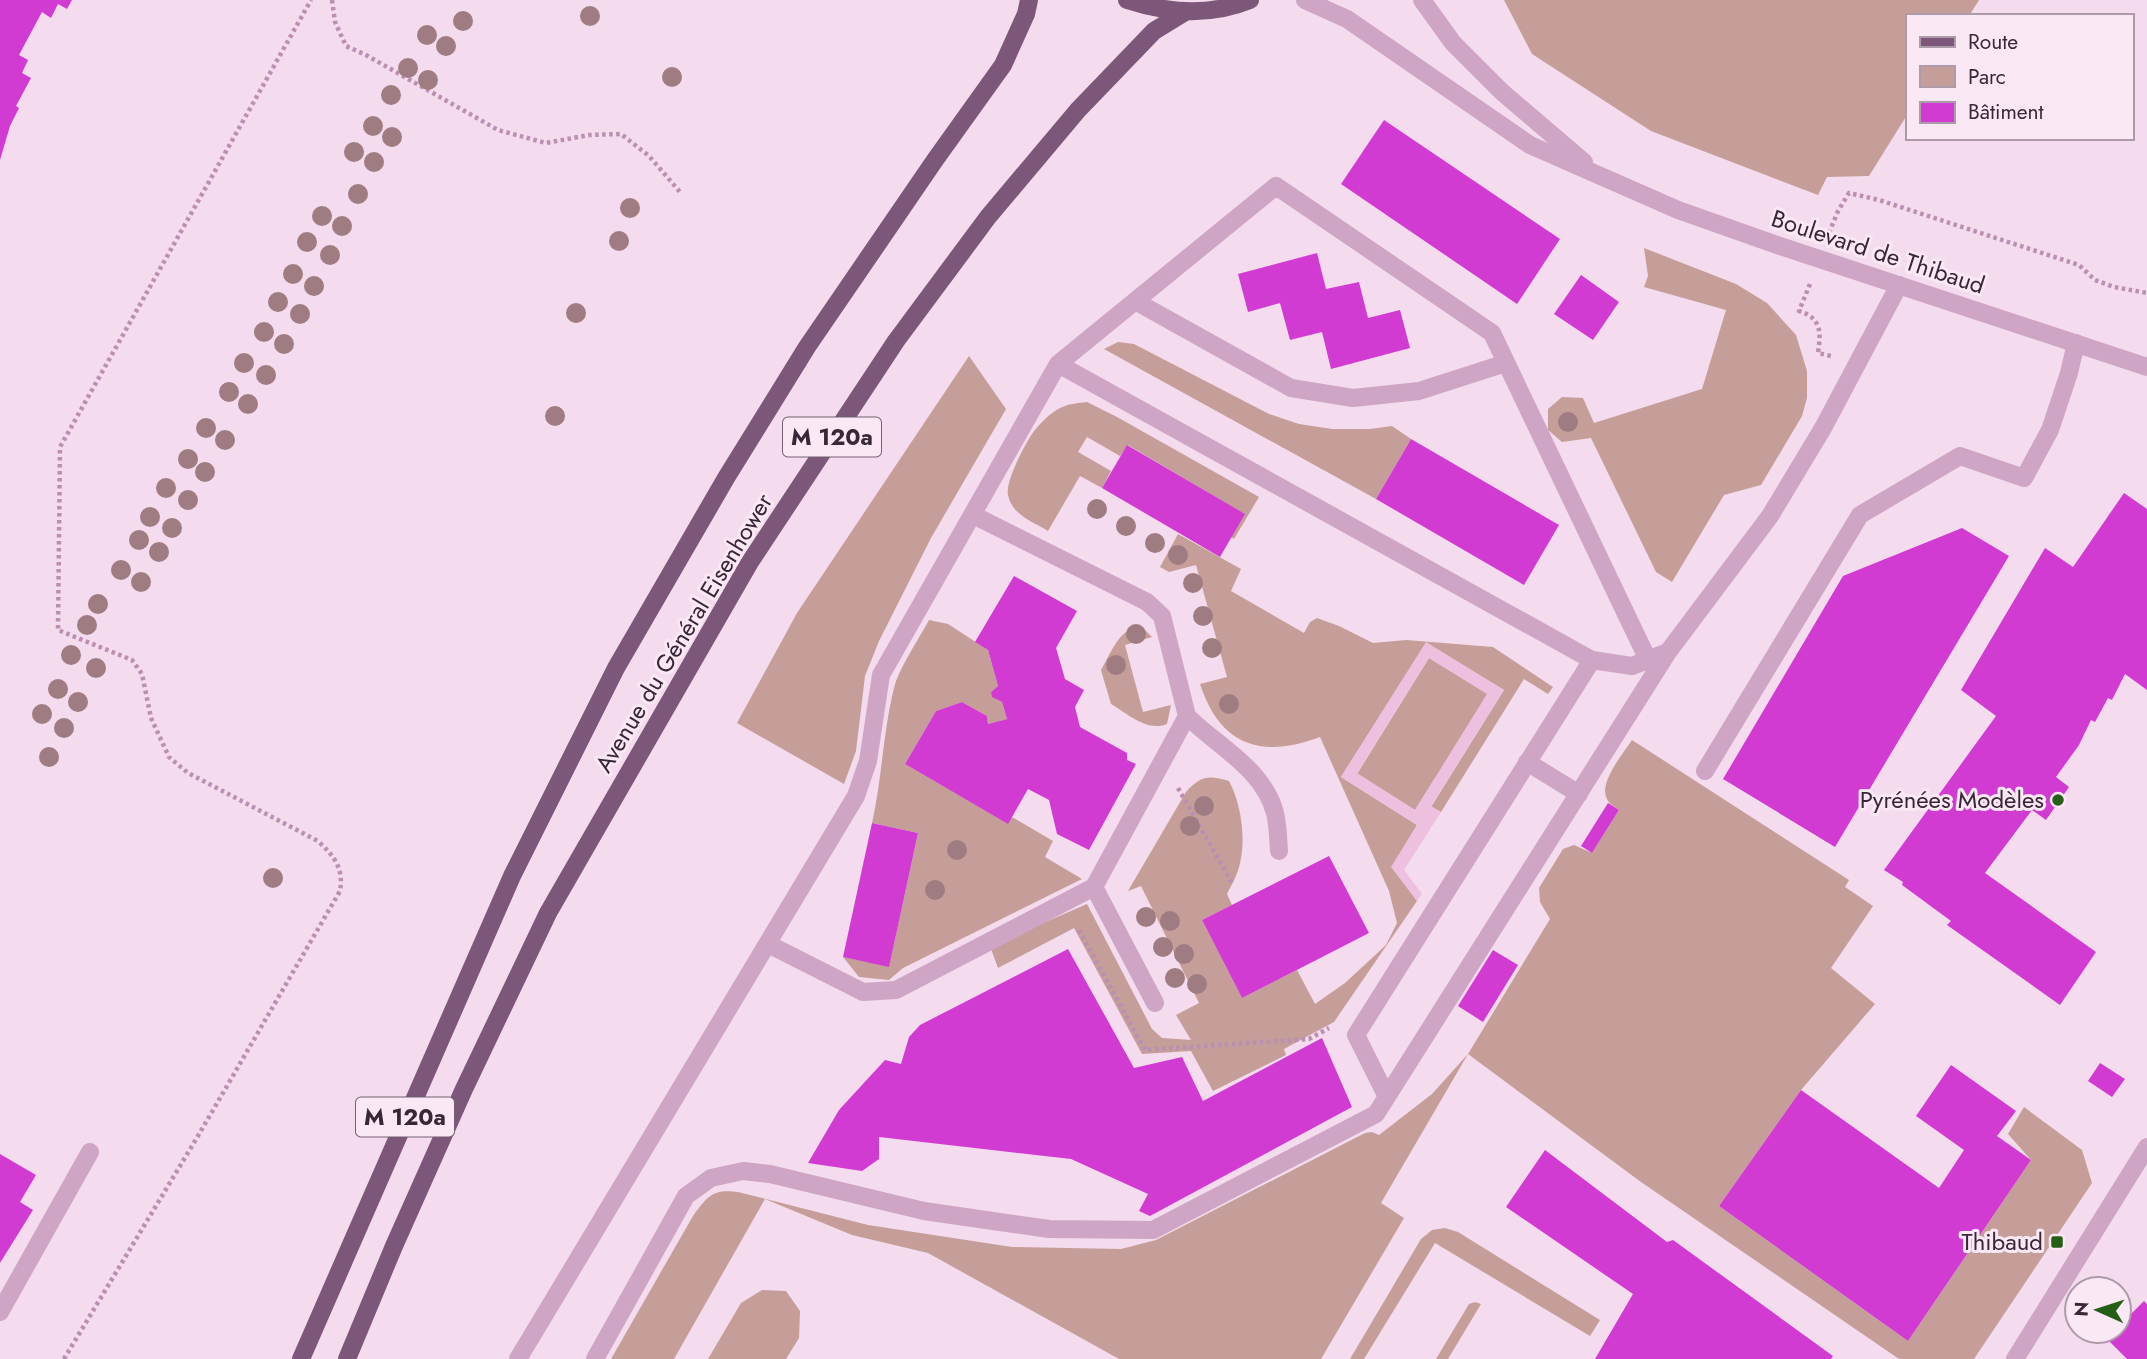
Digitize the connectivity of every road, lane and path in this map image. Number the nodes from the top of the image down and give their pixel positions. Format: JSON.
{"nodes":[{"id":1,"x":311,"y":0,"type":"edge"},
{"id":2,"x":332,"y":0,"type":"edge"},
{"id":3,"x":1029,"y":0,"type":"edge"},
{"id":4,"x":1127,"y":0,"type":"edge"},
{"id":5,"x":1250,"y":0,"type":"edge"},
{"id":6,"x":1305,"y":0,"type":"edge"},
{"id":7,"x":1422,"y":0,"type":"edge"},
{"id":8,"x":1185,"y":12,"type":"junction"},
{"id":9,"x":1598,"y":173,"type":"junction"},
{"id":10,"x":680,"y":192,"type":"dead end"},
{"id":11,"x":1819,"y":259,"type":"junction"},
{"id":12,"x":1899,"y":285,"type":"junction"},
{"id":13,"x":2147,"y":293,"type":"edge"},
{"id":14,"x":1135,"y":301,"type":"junction"},
{"id":15,"x":2076,"y":343,"type":"junction"},
{"id":16,"x":1506,"y":363,"type":"junction"},
{"id":17,"x":1859,"y":363,"type":"junction"},
{"id":18,"x":1058,"y":364,"type":"junction"},
{"id":19,"x":2147,"y":367,"type":"edge"},
{"id":20,"x":973,"y":515,"type":"junction"},
{"id":21,"x":1668,"y":652,"type":"junction"},
{"id":22,"x":1592,"y":660,"type":"junction"},
{"id":23,"x":1648,"y":660,"type":"junction"},
{"id":24,"x":1187,"y":716,"type":"junction"},
{"id":25,"x":1163,"y":761,"type":"junction"},
{"id":26,"x":1527,"y":762,"type":"junction"},
{"id":27,"x":1705,"y":771,"type":"dead end"},
{"id":28,"x":1579,"y":794,"type":"junction"},
{"id":29,"x":1279,"y":852,"type":"dead end"},
{"id":30,"x":1233,"y":885,"type":"dead end"},
{"id":31,"x":1094,"y":887,"type":"junction"},
{"id":32,"x":1079,"y":930,"type":"dead end"},
{"id":33,"x":768,"y":944,"type":"junction"},
{"id":34,"x":1155,"y":1003,"type":"dead end"},
{"id":35,"x":1365,"y":1021,"type":"junction"},
{"id":36,"x":1387,"y":1097,"type":"junction"},
{"id":37,"x":2147,"y":1147,"type":"edge"},
{"id":38,"x":90,"y":1152,"type":"dead end"},
{"id":39,"x":0,"y":1312,"type":"edge"},
{"id":40,"x":64,"y":1359,"type":"edge"},
{"id":41,"x":301,"y":1359,"type":"edge"},
{"id":42,"x":347,"y":1359,"type":"edge"},
{"id":43,"x":519,"y":1359,"type":"edge"},
{"id":44,"x":595,"y":1359,"type":"edge"},
{"id":45,"x":2015,"y":1359,"type":"edge"}],
"edges":[{"from":1,"to":40,"type":"path"},
{"from":2,"to":10,"type":"path"},
{"from":3,"to":41,"type":"main road","name":"Avenue du Général Eisenhower","number":"M 120a"},
{"from":4,"to":8,"type":"main road"},
{"from":5,"to":8,"type":"main road"},
{"from":6,"to":9,"type":"street","name":"Boulevard de Thibaud"},
{"from":7,"to":9,"type":"street","name":"Boulevard de Thibaud"},
{"from":8,"to":42,"type":"main road","name":"Avenue du Général Eisenhower","number":"M 120a"},
{"from":9,"to":11,"type":"street","name":"Boulevard de Thibaud"},
{"from":11,"to":12,"type":"street","name":"Boulevard de Thibaud"},
{"from":11,"to":13,"type":"path"},
{"from":11,"to":17,"type":"path"},
{"from":12,"to":15,"type":"street","name":"Boulevard de Thibaud"},
{"from":12,"to":17,"type":"street"},
{"from":14,"to":16,"type":"street"},
{"from":14,"to":16,"type":"street"},
{"from":14,"to":18,"type":"street"},
{"from":15,"to":19,"type":"street","name":"Boulevard de Thibaud"},
{"from":15,"to":27,"type":"street"},
{"from":16,"to":23,"type":"street"},
{"from":17,"to":21,"type":"street"},
{"from":18,"to":20,"type":"street"},
{"from":18,"to":22,"type":"street"},
{"from":20,"to":24,"type":"street"},
{"from":20,"to":33,"type":"street"},
{"from":21,"to":23,"type":"street"},
{"from":21,"to":28,"type":"street"},
{"from":22,"to":23,"type":"street"},
{"from":22,"to":26,"type":"street"},
{"from":24,"to":25,"type":"street"},
{"from":24,"to":29,"type":"street"},
{"from":25,"to":30,"type":"path"},
{"from":25,"to":31,"type":"street"},
{"from":26,"to":28,"type":"street"},
{"from":26,"to":35,"type":"street"},
{"from":28,"to":36,"type":"street"},
{"from":31,"to":33,"type":"street"},
{"from":31,"to":34,"type":"street"},
{"from":32,"to":35,"type":"path"},
{"from":33,"to":43,"type":"street"},
{"from":35,"to":36,"type":"street"},
{"from":36,"to":44,"type":"street"},
{"from":37,"to":45,"type":"street"},
{"from":38,"to":39,"type":"street"}]}
